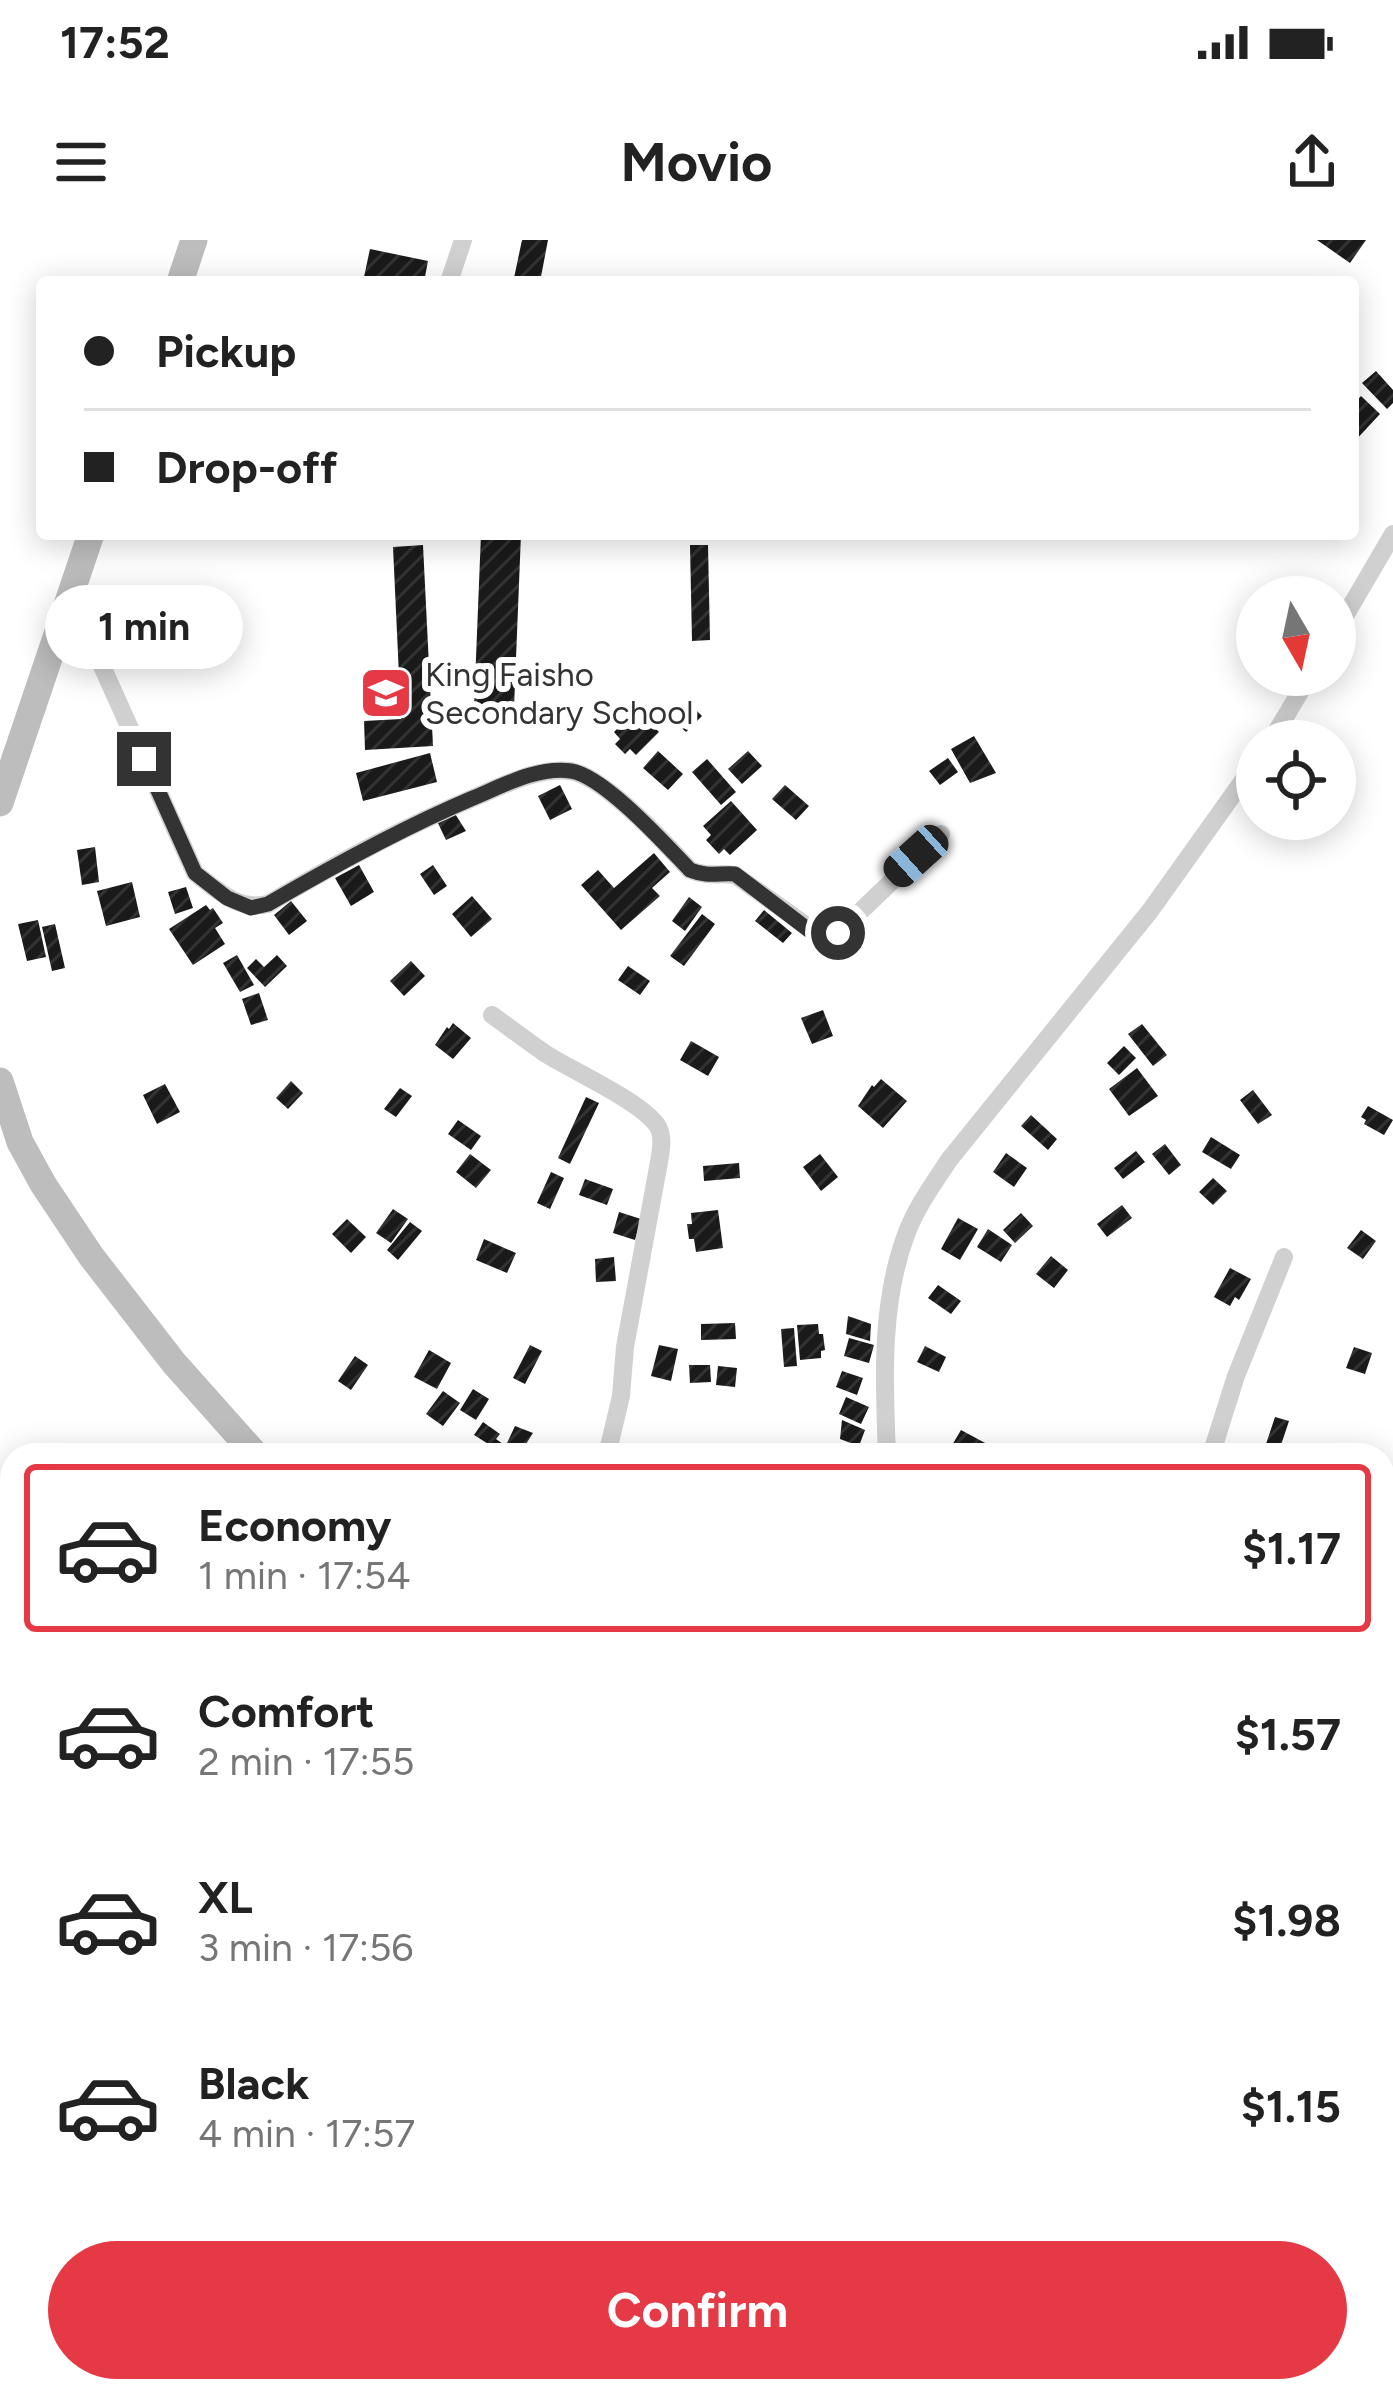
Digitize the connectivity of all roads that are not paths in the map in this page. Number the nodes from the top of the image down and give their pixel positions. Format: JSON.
{"nodes":[{"id":1,"x":194,"y":240,"type":"edge"},
{"id":2,"x":463,"y":240,"type":"edge"},
{"id":3,"x":182,"y":276,"type":"edge"},
{"id":4,"x":451,"y":276,"type":"edge"},
{"id":5,"x":1393,"y":534,"type":"edge"},
{"id":6,"x":90,"y":540,"type":"edge"},
{"id":7,"x":70,"y":595,"type":"junction"},
{"id":8,"x":1356,"y":597,"type":"edge"},
{"id":9,"x":1236,"y":790,"type":"edge"},
{"id":10,"x":0,"y":802,"type":"edge"},
{"id":11,"x":941,"y":834,"type":"dead end"},
{"id":12,"x":492,"y":1015,"type":"dead end"},
{"id":13,"x":0,"y":1081,"type":"edge"},
{"id":14,"x":1284,"y":1257,"type":"dead end"},
{"id":15,"x":245,"y":1443,"type":"edge"},
{"id":16,"x":610,"y":1443,"type":"edge"},
{"id":17,"x":888,"y":1443,"type":"edge"},
{"id":18,"x":1215,"y":1443,"type":"edge"}],
"edges":[{"from":1,"to":3,"type":"main road"},
{"from":2,"to":4,"type":"street"},
{"from":5,"to":8,"type":"street"},
{"from":6,"to":7,"type":"main road"},
{"from":7,"to":10,"type":"main road"},
{"from":7,"to":11,"type":"street"},
{"from":9,"to":17,"type":"street"},
{"from":12,"to":16,"type":"street"},
{"from":13,"to":15,"type":"main road"},
{"from":14,"to":18,"type":"street"}]}
